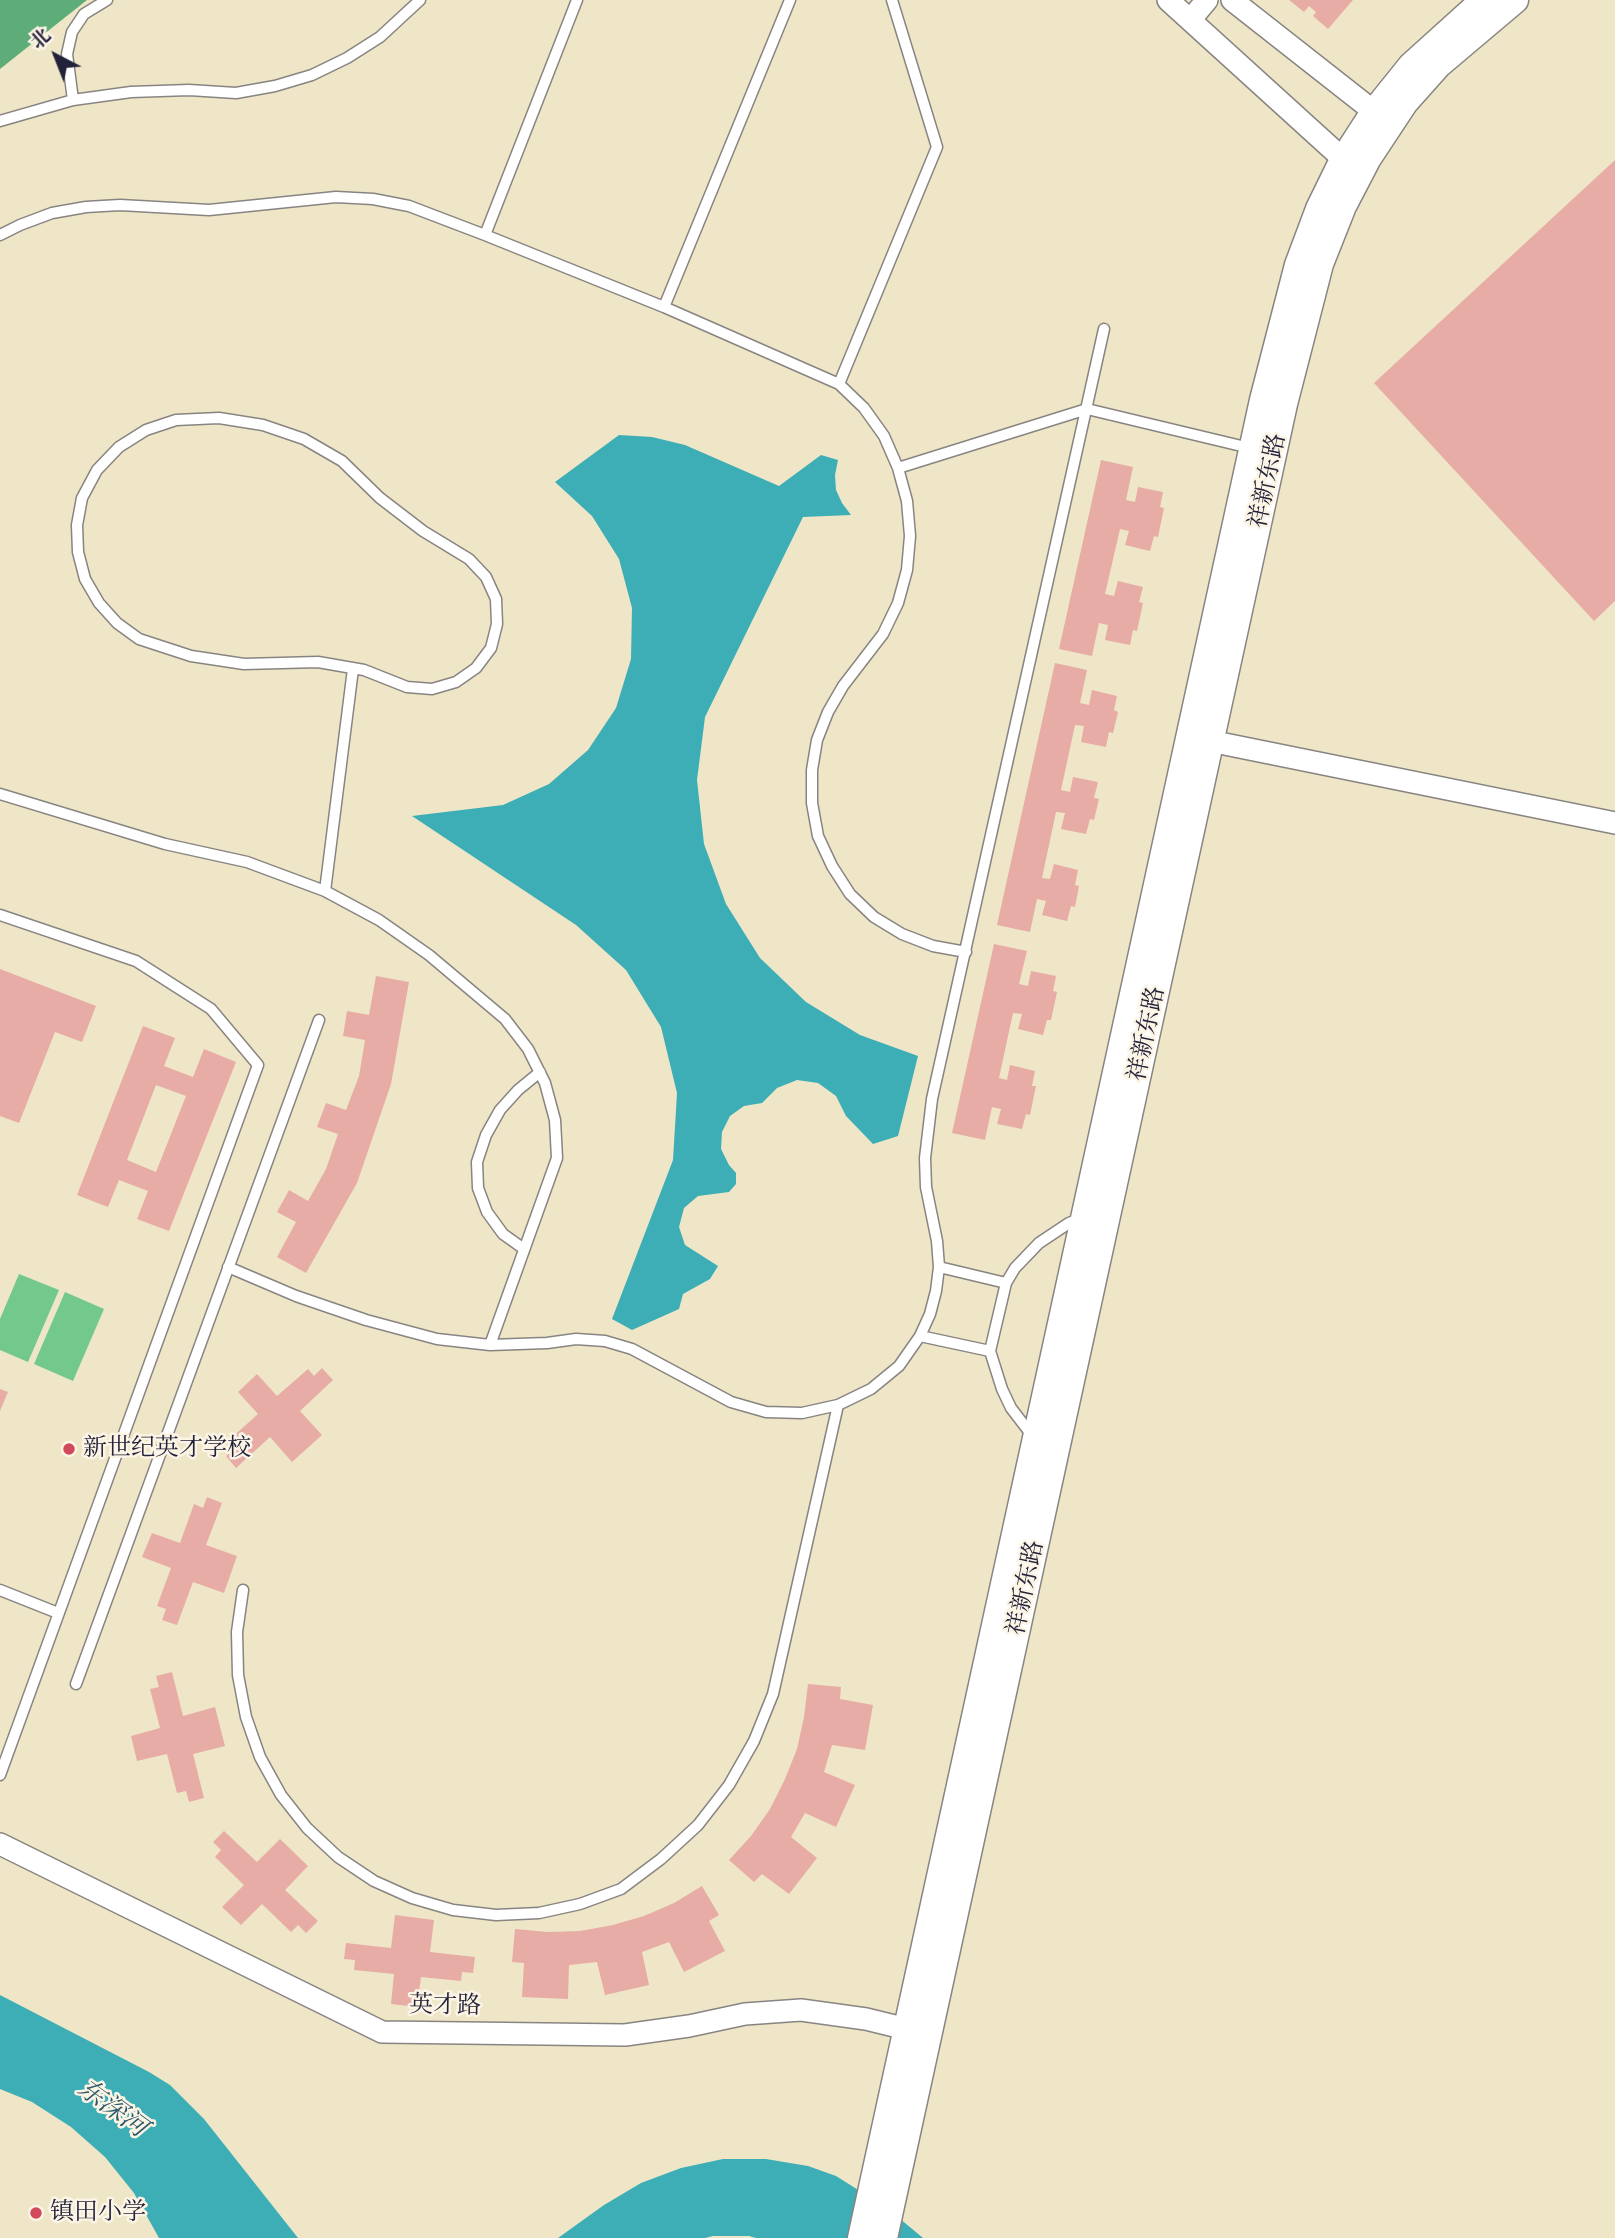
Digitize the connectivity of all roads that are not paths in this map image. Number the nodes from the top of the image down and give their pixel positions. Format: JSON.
{"nodes":[{"id":1,"x":107,"y":0,"type":"edge"},
{"id":2,"x":420,"y":0,"type":"edge"},
{"id":3,"x":578,"y":0,"type":"edge"},
{"id":4,"x":790,"y":0,"type":"edge"},
{"id":5,"x":892,"y":0,"type":"edge"},
{"id":6,"x":1168,"y":0,"type":"edge"},
{"id":7,"x":1207,"y":0,"type":"edge"},
{"id":8,"x":1233,"y":0,"type":"edge"},
{"id":9,"x":1485,"y":0,"type":"edge"},
{"id":10,"x":1515,"y":0,"type":"edge"},
{"id":11,"x":1191,"y":19,"type":"junction"},
{"id":12,"x":73,"y":100,"type":"junction"},
{"id":13,"x":1382,"y":118,"type":"junction"},
{"id":14,"x":0,"y":121,"type":"edge"},
{"id":15,"x":1352,"y":167,"type":"junction"},
{"id":16,"x":0,"y":235,"type":"edge"},
{"id":17,"x":485,"y":235,"type":"junction"},
{"id":18,"x":664,"y":307,"type":"junction"},
{"id":19,"x":1104,"y":329,"type":"dead end"},
{"id":20,"x":839,"y":384,"type":"junction"},
{"id":21,"x":1087,"y":409,"type":"junction"},
{"id":22,"x":1263,"y":451,"type":"junction"},
{"id":23,"x":898,"y":468,"type":"junction"},
{"id":24,"x":353,"y":668,"type":"junction"},
{"id":25,"x":1200,"y":739,"type":"junction"},
{"id":26,"x":0,"y":794,"type":"edge"},
{"id":27,"x":1615,"y":824,"type":"edge"},
{"id":28,"x":326,"y":891,"type":"junction"},
{"id":29,"x":0,"y":915,"type":"edge"},
{"id":30,"x":966,"y":952,"type":"junction"},
{"id":31,"x":319,"y":1020,"type":"dead end"},
{"id":32,"x":540,"y":1072,"type":"junction"},
{"id":33,"x":1085,"y":1217,"type":"junction"},
{"id":34,"x":524,"y":1249,"type":"junction"},
{"id":35,"x":228,"y":1267,"type":"junction"},
{"id":36,"x":939,"y":1267,"type":"junction"},
{"id":37,"x":1006,"y":1283,"type":"junction"},
{"id":38,"x":920,"y":1336,"type":"junction"},
{"id":39,"x":490,"y":1345,"type":"junction"},
{"id":40,"x":990,"y":1351,"type":"junction"},
{"id":41,"x":838,"y":1405,"type":"junction"},
{"id":42,"x":1036,"y":1439,"type":"junction"},
{"id":43,"x":0,"y":1590,"type":"edge"},
{"id":44,"x":243,"y":1590,"type":"dead end"},
{"id":45,"x":58,"y":1613,"type":"junction"},
{"id":46,"x":76,"y":1684,"type":"dead end"},
{"id":47,"x":0,"y":1775,"type":"edge"},
{"id":48,"x":0,"y":1844,"type":"edge"},
{"id":49,"x":918,"y":2031,"type":"junction"},
{"id":50,"x":897,"y":2129,"type":"junction"},
{"id":51,"x":861,"y":2238,"type":"edge"},
{"id":52,"x":884,"y":2238,"type":"edge"}],
"edges":[{"from":1,"to":12,"type":"lane"},
{"from":2,"to":12,"type":"lane"},
{"from":3,"to":17,"type":"lane"},
{"from":4,"to":18,"type":"lane"},
{"from":5,"to":20,"type":"lane"},
{"from":6,"to":11,"type":"street"},
{"from":7,"to":11,"type":"street"},
{"from":8,"to":13,"type":"street"},
{"from":9,"to":13,"type":"street","name":"祥新东路"},
{"from":10,"to":13,"type":"street","name":"祥新东路"},
{"from":11,"to":15,"type":"street"},
{"from":12,"to":14,"type":"lane"},
{"from":13,"to":15,"type":"street","name":"祥新东路"},
{"from":15,"to":22,"type":"street","name":"祥新东路"},
{"from":16,"to":17,"type":"lane"},
{"from":17,"to":18,"type":"lane"},
{"from":18,"to":20,"type":"lane"},
{"from":19,"to":21,"type":"lane"},
{"from":20,"to":23,"type":"lane"},
{"from":21,"to":22,"type":"lane"},
{"from":21,"to":23,"type":"lane"},
{"from":21,"to":30,"type":"lane"},
{"from":22,"to":25,"type":"street","name":"祥新东路"},
{"from":23,"to":30,"type":"lane"},
{"from":24,"to":24,"type":"lane"},
{"from":24,"to":28,"type":"lane"},
{"from":25,"to":27,"type":"street"},
{"from":25,"to":33,"type":"street","name":"祥新东路"},
{"from":25,"to":49,"type":"street","name":"祥新东路"},
{"from":26,"to":28,"type":"lane"},
{"from":28,"to":32,"type":"lane"},
{"from":29,"to":45,"type":"lane"},
{"from":30,"to":36,"type":"lane"},
{"from":31,"to":35,"type":"lane"},
{"from":32,"to":34,"type":"lane"},
{"from":32,"to":34,"type":"lane"},
{"from":33,"to":37,"type":"lane"},
{"from":33,"to":42,"type":"street","name":"祥新东路"},
{"from":34,"to":39,"type":"lane"},
{"from":35,"to":39,"type":"lane"},
{"from":35,"to":46,"type":"lane"},
{"from":36,"to":37,"type":"lane"},
{"from":36,"to":38,"type":"lane"},
{"from":37,"to":40,"type":"lane"},
{"from":38,"to":40,"type":"lane"},
{"from":38,"to":41,"type":"lane"},
{"from":39,"to":41,"type":"lane"},
{"from":40,"to":42,"type":"lane"},
{"from":41,"to":44,"type":"lane"},
{"from":42,"to":49,"type":"street","name":"祥新东路"},
{"from":43,"to":45,"type":"lane"},
{"from":45,"to":47,"type":"lane"},
{"from":48,"to":49,"type":"street","name":"英才路"},
{"from":49,"to":50,"type":"street","name":"祥新东路"},
{"from":50,"to":51,"type":"street"},
{"from":50,"to":52,"type":"street"}]}
